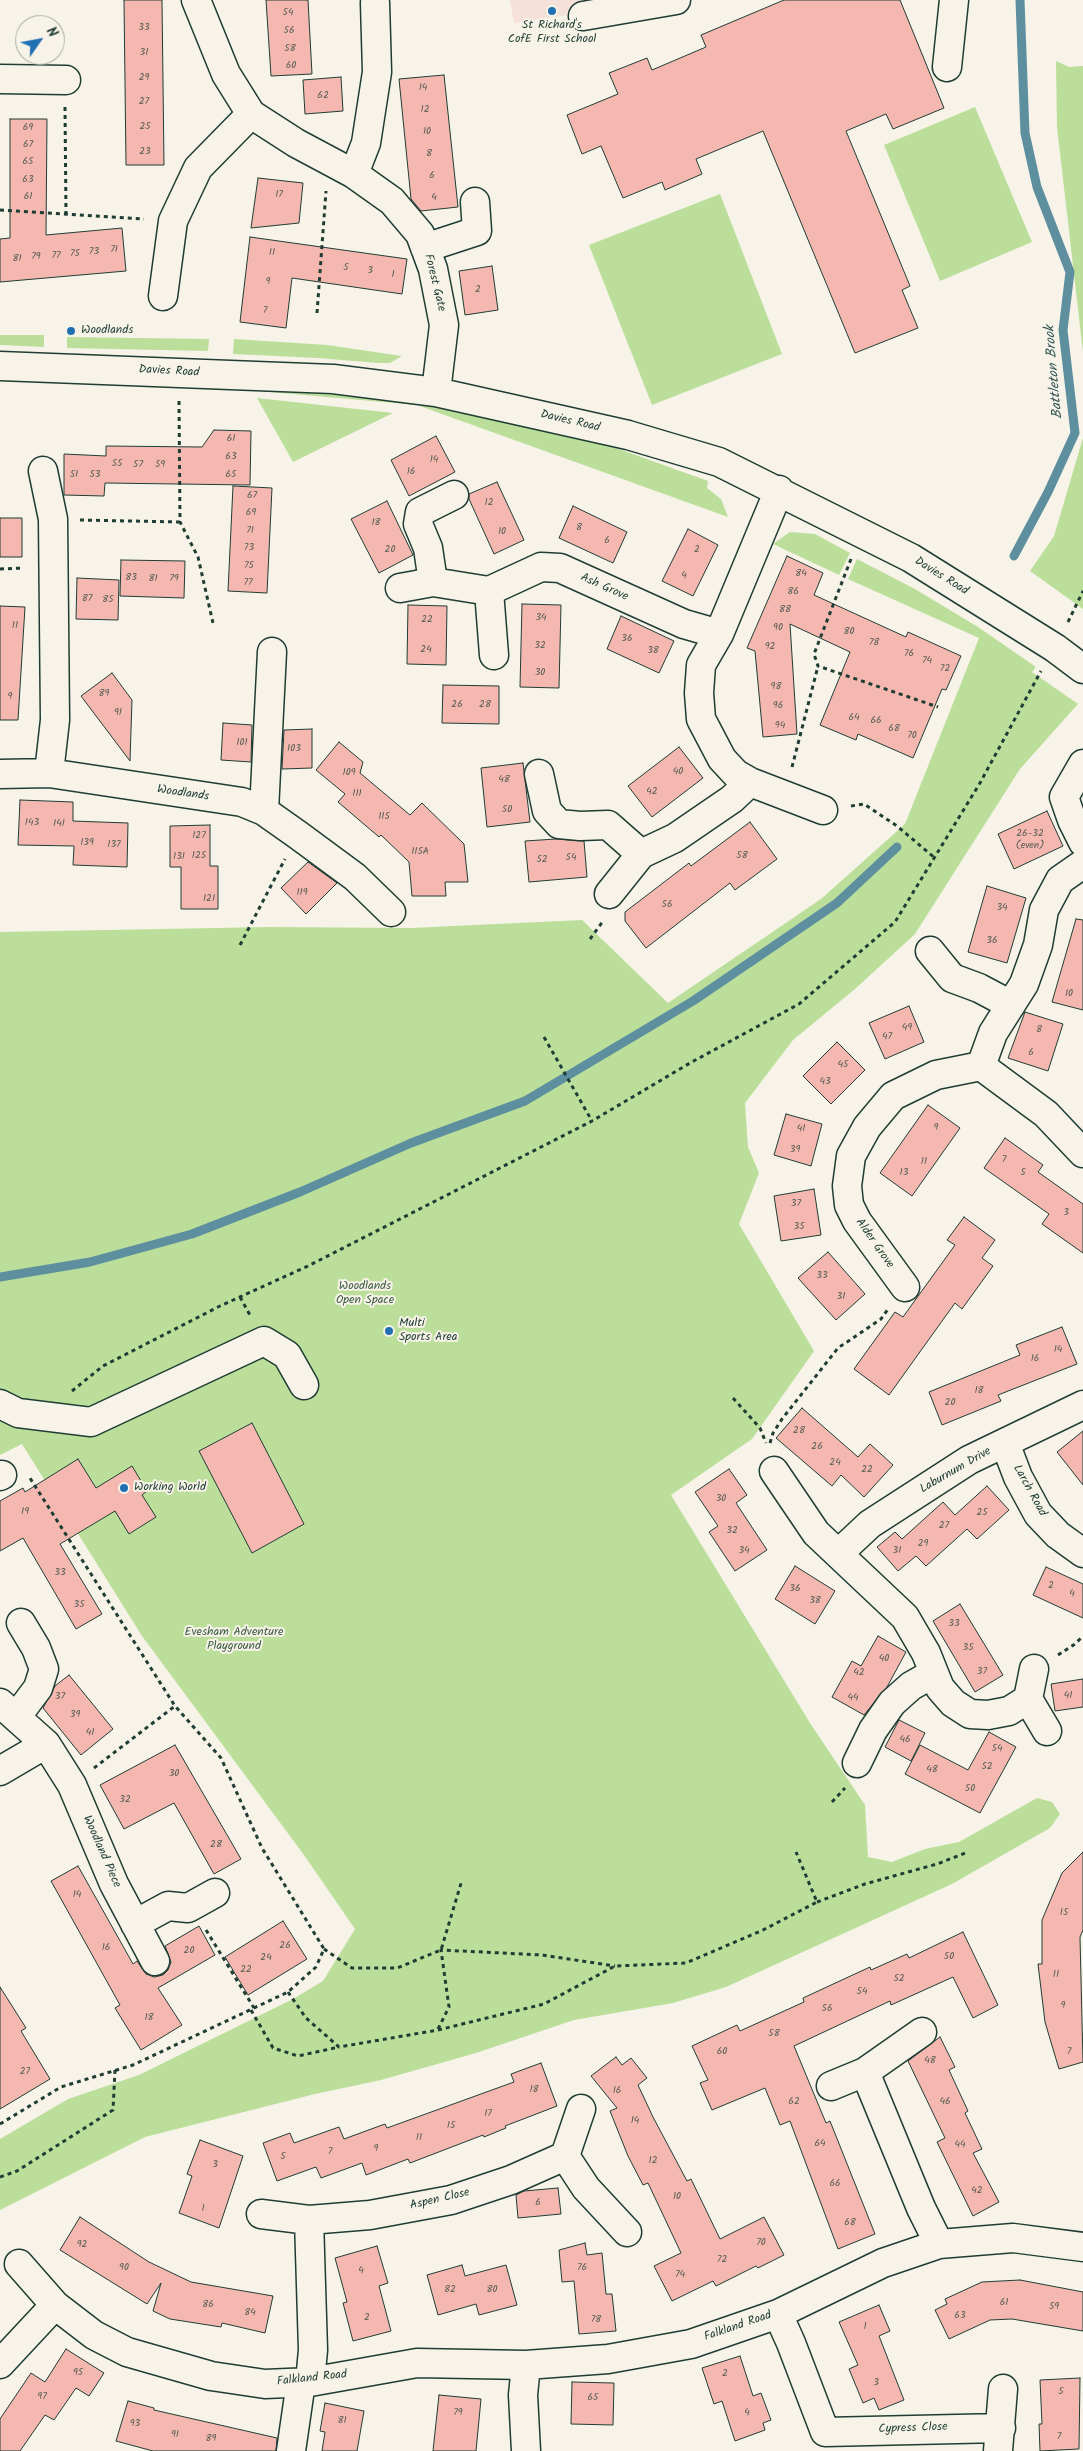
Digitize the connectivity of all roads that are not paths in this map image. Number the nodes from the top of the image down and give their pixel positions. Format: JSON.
{"nodes":[{"id":1,"x":196,"y":0,"type":"edge"},
{"id":2,"x":676,"y":0,"type":"edge"},
{"id":3,"x":954,"y":0,"type":"edge"},
{"id":4,"x":375,"y":3,"type":"dead end"},
{"id":5,"x":583,"y":16,"type":"dead end"},
{"id":6,"x":947,"y":67,"type":"dead end"},
{"id":7,"x":0,"y":79,"type":"edge"},
{"id":8,"x":66,"y":80,"type":"road end"},
{"id":9,"x":251,"y":114,"type":"junction"},
{"id":10,"x":354,"y":174,"type":"junction"},
{"id":11,"x":475,"y":202,"type":"dead end"},
{"id":12,"x":425,"y":248,"type":"junction"},
{"id":13,"x":163,"y":296,"type":"dead end"},
{"id":14,"x":0,"y":366,"type":"edge"},
{"id":15,"x":436,"y":392,"type":"junction"},
{"id":16,"x":43,"y":471,"type":"dead end"},
{"id":17,"x":779,"y":490,"type":"junction"},
{"id":18,"x":454,"y":495,"type":"dead end"},
{"id":19,"x":433,"y":582,"type":"junction"},
{"id":20,"x":400,"y":588,"type":"dead end"},
{"id":21,"x":489,"y":591,"type":"junction"},
{"id":22,"x":719,"y":634,"type":"junction"},
{"id":23,"x":272,"y":652,"type":"dead end"},
{"id":24,"x":494,"y":655,"type":"dead end"},
{"id":25,"x":1083,"y":669,"type":"edge"},
{"id":26,"x":1083,"y":764,"type":"edge"},
{"id":27,"x":49,"y":773,"type":"junction"},
{"id":28,"x":0,"y":774,"type":"edge"},
{"id":29,"x":539,"y":774,"type":"dead end"},
{"id":30,"x":750,"y":782,"type":"junction"},
{"id":31,"x":823,"y":810,"type":"road end"},
{"id":32,"x":264,"y":811,"type":"junction"},
{"id":33,"x":1083,"y":842,"type":"edge"},
{"id":34,"x":641,"y":854,"type":"junction"},
{"id":35,"x":1083,"y":864,"type":"edge"},
{"id":36,"x":609,"y":894,"type":"dead end"},
{"id":37,"x":391,"y":912,"type":"dead end"},
{"id":38,"x":930,"y":951,"type":"dead end"},
{"id":39,"x":1011,"y":1005,"type":"junction"},
{"id":40,"x":981,"y":1066,"type":"junction"},
{"id":41,"x":1083,"y":1153,"type":"edge"},
{"id":42,"x":905,"y":1287,"type":"road end"},
{"id":43,"x":304,"y":1385,"type":"dead end"},
{"id":44,"x":0,"y":1404,"type":"edge"},
{"id":45,"x":1083,"y":1405,"type":"edge"},
{"id":46,"x":1005,"y":1443,"type":"junction"},
{"id":47,"x":774,"y":1471,"type":"dead end"},
{"id":48,"x":839,"y":1553,"type":"junction"},
{"id":49,"x":1083,"y":1553,"type":"edge"},
{"id":50,"x":21,"y":1623,"type":"dead end"},
{"id":51,"x":1034,"y":1670,"type":"dead end"},
{"id":52,"x":934,"y":1673,"type":"junction"},
{"id":53,"x":1028,"y":1699,"type":"junction"},
{"id":54,"x":9,"y":1710,"type":"edge"},
{"id":55,"x":1047,"y":1732,"type":"dead end"},
{"id":56,"x":46,"y":1744,"type":"junction"},
{"id":57,"x":857,"y":1763,"type":"dead end"},
{"id":58,"x":0,"y":1771,"type":"edge"},
{"id":59,"x":215,"y":1893,"type":"dead end"},
{"id":60,"x":135,"y":1924,"type":"junction"},
{"id":61,"x":155,"y":1961,"type":"dead end"},
{"id":62,"x":922,"y":2032,"type":"dead end"},
{"id":63,"x":864,"y":2072,"type":"junction"},
{"id":64,"x":831,"y":2086,"type":"dead end"},
{"id":65,"x":581,"y":2110,"type":"dead end"},
{"id":66,"x":565,"y":2156,"type":"junction"},
{"id":67,"x":261,"y":2214,"type":"dead end"},
{"id":68,"x":309,"y":2220,"type":"junction"},
{"id":69,"x":627,"y":2232,"type":"dead end"},
{"id":70,"x":938,"y":2244,"type":"junction"},
{"id":71,"x":1083,"y":2247,"type":"edge"},
{"id":72,"x":19,"y":2264,"type":"dead end"},
{"id":73,"x":55,"y":2305,"type":"junction"},
{"id":74,"x":778,"y":2314,"type":"junction"},
{"id":75,"x":0,"y":2364,"type":"edge"},
{"id":76,"x":526,"y":2365,"type":"junction"},
{"id":77,"x":306,"y":2382,"type":"junction"},
{"id":78,"x":1003,"y":2389,"type":"dead end"},
{"id":79,"x":1000,"y":2439,"type":"edge"},
{"id":80,"x":823,"y":2442,"type":"edge"},
{"id":81,"x":291,"y":2451,"type":"edge"},
{"id":82,"x":526,"y":2451,"type":"edge"}],
"edges":[{"from":1,"to":9,"type":"street","name":"Forest Gate"},
{"from":2,"to":5,"type":"street"},
{"from":3,"to":6,"type":"street"},
{"from":4,"to":10,"type":"street"},
{"from":7,"to":8,"type":"street"},
{"from":9,"to":10,"type":"street","name":"Forest Gate"},
{"from":9,"to":13,"type":"street"},
{"from":10,"to":12,"type":"street","name":"Forest Gate"},
{"from":11,"to":12,"type":"street"},
{"from":12,"to":15,"type":"street","name":"Forest Gate"},
{"from":14,"to":15,"type":"street","name":"Davies Road"},
{"from":15,"to":17,"type":"street","name":"Davies Road"},
{"from":16,"to":27,"type":"street"},
{"from":17,"to":22,"type":"street"},
{"from":17,"to":25,"type":"street","name":"Davies Road"},
{"from":18,"to":19,"type":"street"},
{"from":19,"to":20,"type":"street"},
{"from":19,"to":21,"type":"street"},
{"from":21,"to":22,"type":"street","name":"Ash Grove"},
{"from":21,"to":24,"type":"street"},
{"from":22,"to":30,"type":"street"},
{"from":23,"to":32,"type":"street"},
{"from":26,"to":33,"type":"street"},
{"from":27,"to":28,"type":"street","name":"Woodlands"},
{"from":27,"to":32,"type":"street","name":"Woodlands"},
{"from":29,"to":34,"type":"street"},
{"from":30,"to":31,"type":"street"},
{"from":30,"to":34,"type":"street"},
{"from":32,"to":37,"type":"street","name":"Woodlands"},
{"from":34,"to":36,"type":"street"},
{"from":35,"to":39,"type":"street"},
{"from":38,"to":39,"type":"street"},
{"from":39,"to":40,"type":"street"},
{"from":40,"to":41,"type":"street"},
{"from":40,"to":42,"type":"street","name":"Alder Grove"},
{"from":43,"to":44,"type":"street"},
{"from":45,"to":46,"type":"street","name":"Laburnum Drive"},
{"from":46,"to":48,"type":"street","name":"Laburnum Drive"},
{"from":46,"to":49,"type":"street","name":"Larch Road"},
{"from":47,"to":48,"type":"street"},
{"from":48,"to":52,"type":"street"},
{"from":50,"to":54,"type":"street"},
{"from":51,"to":53,"type":"street"},
{"from":52,"to":53,"type":"street"},
{"from":52,"to":57,"type":"street"},
{"from":53,"to":55,"type":"street"},
{"from":54,"to":56,"type":"street","name":"Woodland Piece"},
{"from":56,"to":58,"type":"street"},
{"from":56,"to":60,"type":"street","name":"Woodland Piece"},
{"from":59,"to":60,"type":"street"},
{"from":60,"to":61,"type":"street","name":"Woodland Piece"},
{"from":62,"to":63,"type":"street"},
{"from":63,"to":64,"type":"street"},
{"from":63,"to":70,"type":"street"},
{"from":65,"to":66,"type":"street"},
{"from":66,"to":68,"type":"street","name":"Aspen Close"},
{"from":66,"to":69,"type":"street"},
{"from":67,"to":68,"type":"street","name":"Aspen Close"},
{"from":68,"to":77,"type":"street"},
{"from":70,"to":71,"type":"street","name":"Falkland Road"},
{"from":70,"to":74,"type":"street","name":"Falkland Road"},
{"from":72,"to":73,"type":"street","name":"Falkland Road"},
{"from":73,"to":75,"type":"street"},
{"from":73,"to":77,"type":"street","name":"Falkland Road"},
{"from":74,"to":76,"type":"street","name":"Falkland Road"},
{"from":74,"to":80,"type":"street","name":"Cypress Close"},
{"from":76,"to":77,"type":"street","name":"Falkland Road"},
{"from":76,"to":82,"type":"street"},
{"from":77,"to":81,"type":"street"},
{"from":78,"to":79,"type":"street","name":"Cypress Close"},
{"from":79,"to":80,"type":"street","name":"Cypress Close"}]}
